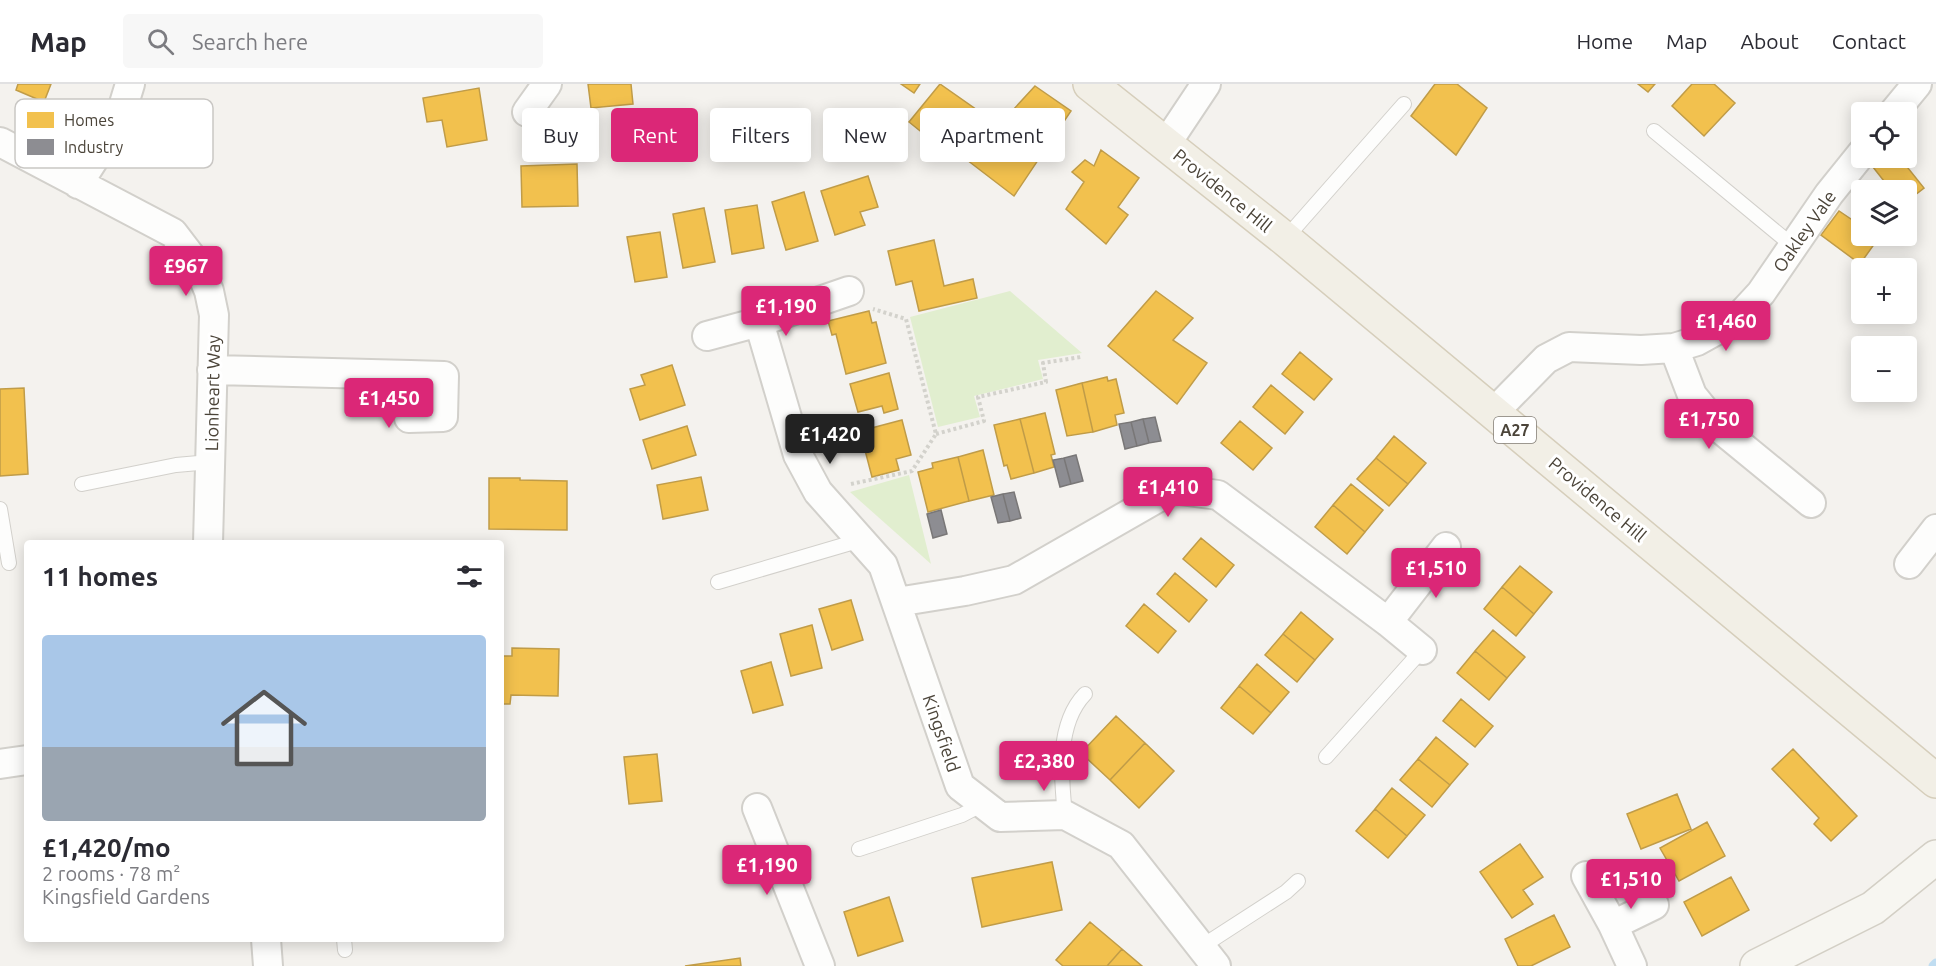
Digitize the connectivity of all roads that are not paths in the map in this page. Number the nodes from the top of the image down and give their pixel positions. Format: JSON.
{"nodes":[{"id":1,"x":130,"y":84,"type":"edge"},
{"id":2,"x":547,"y":84,"type":"edge"},
{"id":3,"x":1090,"y":84,"type":"edge"},
{"id":4,"x":1206,"y":84,"type":"edge"},
{"id":5,"x":1917,"y":84,"type":"edge"},
{"id":6,"x":125,"y":99,"type":"edge"},
{"id":7,"x":1902,"y":102,"type":"edge"},
{"id":8,"x":1404,"y":104,"type":"dead end"},
{"id":9,"x":530,"y":108,"type":"edge"},
{"id":10,"x":1654,"y":131,"type":"dead end"},
{"id":11,"x":0,"y":142,"type":"edge"},
{"id":12,"x":1166,"y":144,"type":"junction"},
{"id":13,"x":15,"y":150,"type":"edge"},
{"id":14,"x":1851,"y":167,"type":"edge"},
{"id":15,"x":48,"y":168,"type":"edge"},
{"id":16,"x":88,"y":168,"type":"edge"},
{"id":17,"x":78,"y":184,"type":"junction"},
{"id":18,"x":1285,"y":239,"type":"junction"},
{"id":19,"x":1793,"y":246,"type":"junction"},
{"id":20,"x":849,"y":291,"type":"road end"},
{"id":21,"x":759,"y":322,"type":"junction"},
{"id":22,"x":707,"y":336,"type":"dead end"},
{"id":23,"x":1674,"y":348,"type":"junction"},
{"id":24,"x":212,"y":370,"type":"junction"},
{"id":25,"x":410,"y":375,"type":"dead end"},
{"id":26,"x":1494,"y":412,"type":"junction"},
{"id":27,"x":210,"y":462,"type":"junction"},
{"id":28,"x":82,"y":484,"type":"dead end"},
{"id":29,"x":1810,"y":503,"type":"dead end"},
{"id":30,"x":0,"y":509,"type":"edge"},
{"id":31,"x":1936,"y":529,"type":"edge"},
{"id":32,"x":208,"y":540,"type":"edge"},
{"id":33,"x":861,"y":540,"type":"junction"},
{"id":34,"x":1446,"y":548,"type":"dead end"},
{"id":35,"x":9,"y":563,"type":"dead end"},
{"id":36,"x":1909,"y":564,"type":"dead end"},
{"id":37,"x":718,"y":582,"type":"dead end"},
{"id":38,"x":897,"y":602,"type":"junction"},
{"id":39,"x":1388,"y":622,"type":"junction"},
{"id":40,"x":1422,"y":650,"type":"joint"},
{"id":41,"x":1084,"y":694,"type":"dead end"},
{"id":42,"x":1326,"y":757,"type":"dead end"},
{"id":43,"x":24,"y":760,"type":"edge"},
{"id":44,"x":0,"y":764,"type":"edge"},
{"id":45,"x":1936,"y":781,"type":"edge"},
{"id":46,"x":982,"y":804,"type":"junction"},
{"id":47,"x":758,"y":808,"type":"dead end"},
{"id":48,"x":1065,"y":815,"type":"junction"},
{"id":49,"x":860,"y":849,"type":"dead end"},
{"id":50,"x":1936,"y":857,"type":"edge"},
{"id":51,"x":1586,"y":876,"type":"dead end"},
{"id":52,"x":1298,"y":881,"type":"dead end"},
{"id":53,"x":1654,"y":905,"type":"dead end"},
{"id":54,"x":1613,"y":925,"type":"junction"},
{"id":55,"x":266,"y":942,"type":"edge"},
{"id":56,"x":1208,"y":956,"type":"edge"},
{"id":57,"x":268,"y":966,"type":"edge"},
{"id":58,"x":820,"y":966,"type":"edge"},
{"id":59,"x":1632,"y":966,"type":"edge"},
{"id":60,"x":1756,"y":966,"type":"edge"}],
"edges":[{"from":1,"to":6,"type":"street"},
{"from":2,"to":9,"type":"street"},
{"from":3,"to":12,"type":"main road","name":"Providence Hill","number":"A27"},
{"from":4,"to":12,"type":"street"},
{"from":5,"to":7,"type":"street"},
{"from":8,"to":18,"type":"lane"},
{"from":10,"to":19,"type":"lane"},
{"from":11,"to":13,"type":"street","name":"Lionheart Way"},
{"from":12,"to":18,"type":"main road","name":"Providence Hill","number":"A27"},
{"from":14,"to":19,"type":"street","name":"Oakley Vale"},
{"from":15,"to":17,"type":"street","name":"Lionheart Way"},
{"from":16,"to":17,"type":"street"},
{"from":17,"to":24,"type":"street","name":"Lionheart Way"},
{"from":18,"to":26,"type":"main road","name":"Providence Hill","number":"A27"},
{"from":19,"to":23,"type":"street","name":"Oakley Vale"},
{"from":20,"to":21,"type":"street"},
{"from":21,"to":22,"type":"street"},
{"from":21,"to":33,"type":"street","name":"Kingsfield"},
{"from":23,"to":26,"type":"street","name":"Oakley Vale"},
{"from":23,"to":29,"type":"street"},
{"from":24,"to":25,"type":"street"},
{"from":24,"to":27,"type":"street","name":"Lionheart Way"},
{"from":26,"to":45,"type":"main road","name":"Providence Hill","number":"A27"},
{"from":27,"to":28,"type":"lane"},
{"from":27,"to":32,"type":"street","name":"Lionheart Way"},
{"from":30,"to":35,"type":"lane"},
{"from":31,"to":36,"type":"street"},
{"from":33,"to":37,"type":"lane"},
{"from":33,"to":38,"type":"street","name":"Kingsfield"},
{"from":34,"to":39,"type":"street"},
{"from":38,"to":39,"type":"street"},
{"from":38,"to":46,"type":"street","name":"Kingsfield"},
{"from":39,"to":40,"type":"street"},
{"from":40,"to":42,"type":"lane"},
{"from":41,"to":48,"type":"lane"},
{"from":43,"to":44,"type":"street"},
{"from":46,"to":48,"type":"street","name":"Kingsfield"},
{"from":46,"to":49,"type":"lane"},
{"from":47,"to":58,"type":"street"},
{"from":48,"to":56,"type":"street","name":"Kingsfield"},
{"from":50,"to":60,"type":"street"},
{"from":51,"to":54,"type":"street"},
{"from":52,"to":56,"type":"lane"},
{"from":53,"to":54,"type":"street"},
{"from":54,"to":59,"type":"street"},
{"from":55,"to":57,"type":"street"}]}
